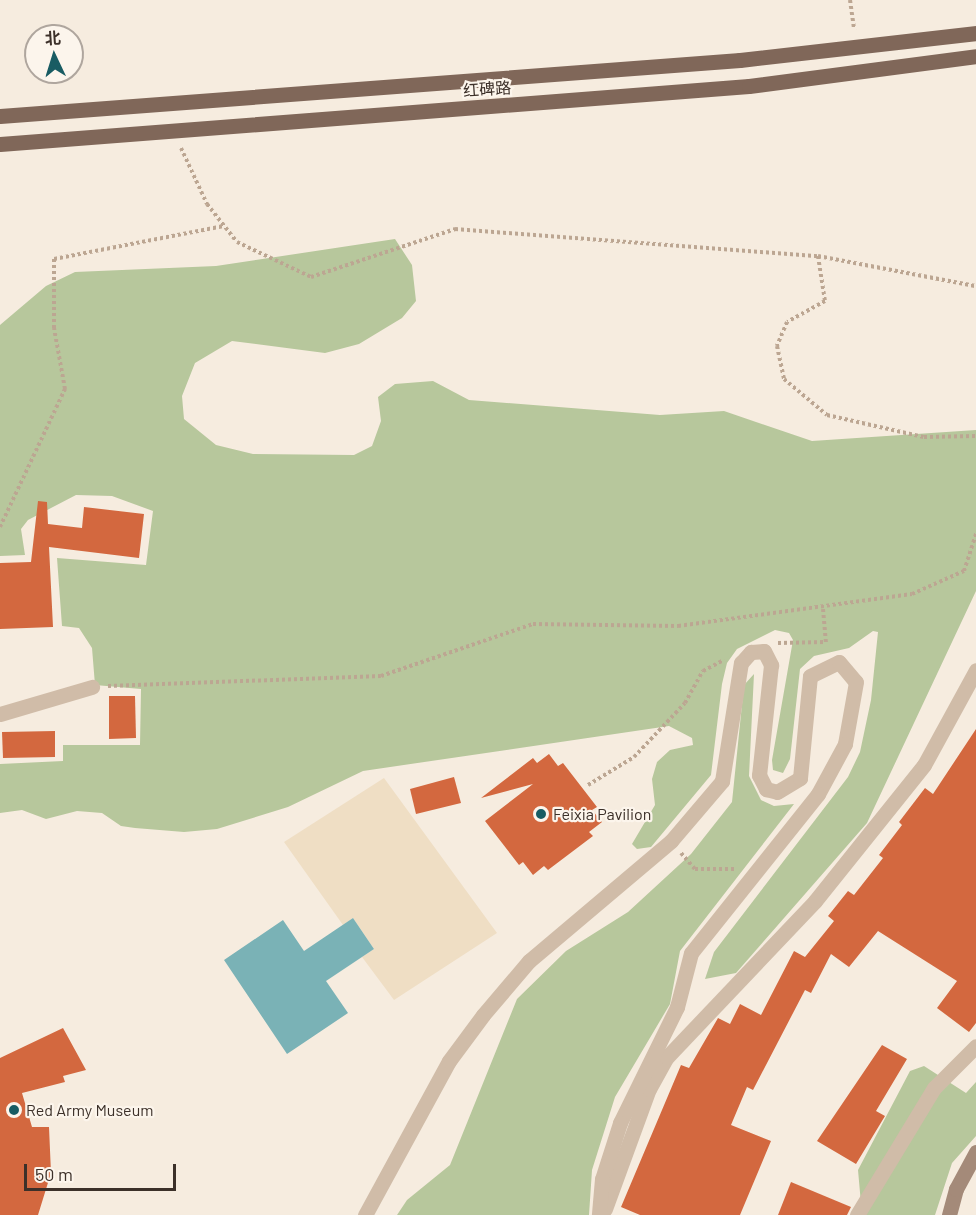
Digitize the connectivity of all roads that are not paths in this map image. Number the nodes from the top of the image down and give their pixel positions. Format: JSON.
{"nodes":[{"id":1,"x":976,"y":33,"type":"edge"},
{"id":2,"x":976,"y":56,"type":"edge"},
{"id":3,"x":0,"y":116,"type":"edge"},
{"id":4,"x":0,"y":144,"type":"edge"},
{"id":5,"x":976,"y":670,"type":"edge"},
{"id":6,"x":92,"y":687,"type":"road end"},
{"id":7,"x":0,"y":714,"type":"edge"},
{"id":8,"x":976,"y":1047,"type":"edge"},
{"id":9,"x":976,"y":1152,"type":"edge"},
{"id":10,"x":365,"y":1215,"type":"edge"},
{"id":11,"x":599,"y":1215,"type":"edge"},
{"id":12,"x":604,"y":1215,"type":"edge"},
{"id":13,"x":856,"y":1215,"type":"edge"},
{"id":14,"x":949,"y":1215,"type":"edge"}],
"edges":[{"from":1,"to":3,"type":"main road"},
{"from":2,"to":4,"type":"main road","name":"红碑路"},
{"from":5,"to":12,"type":"street"},
{"from":6,"to":7,"type":"street"},
{"from":8,"to":13,"type":"street"},
{"from":9,"to":14,"type":"street"},
{"from":10,"to":11,"type":"street"}]}
